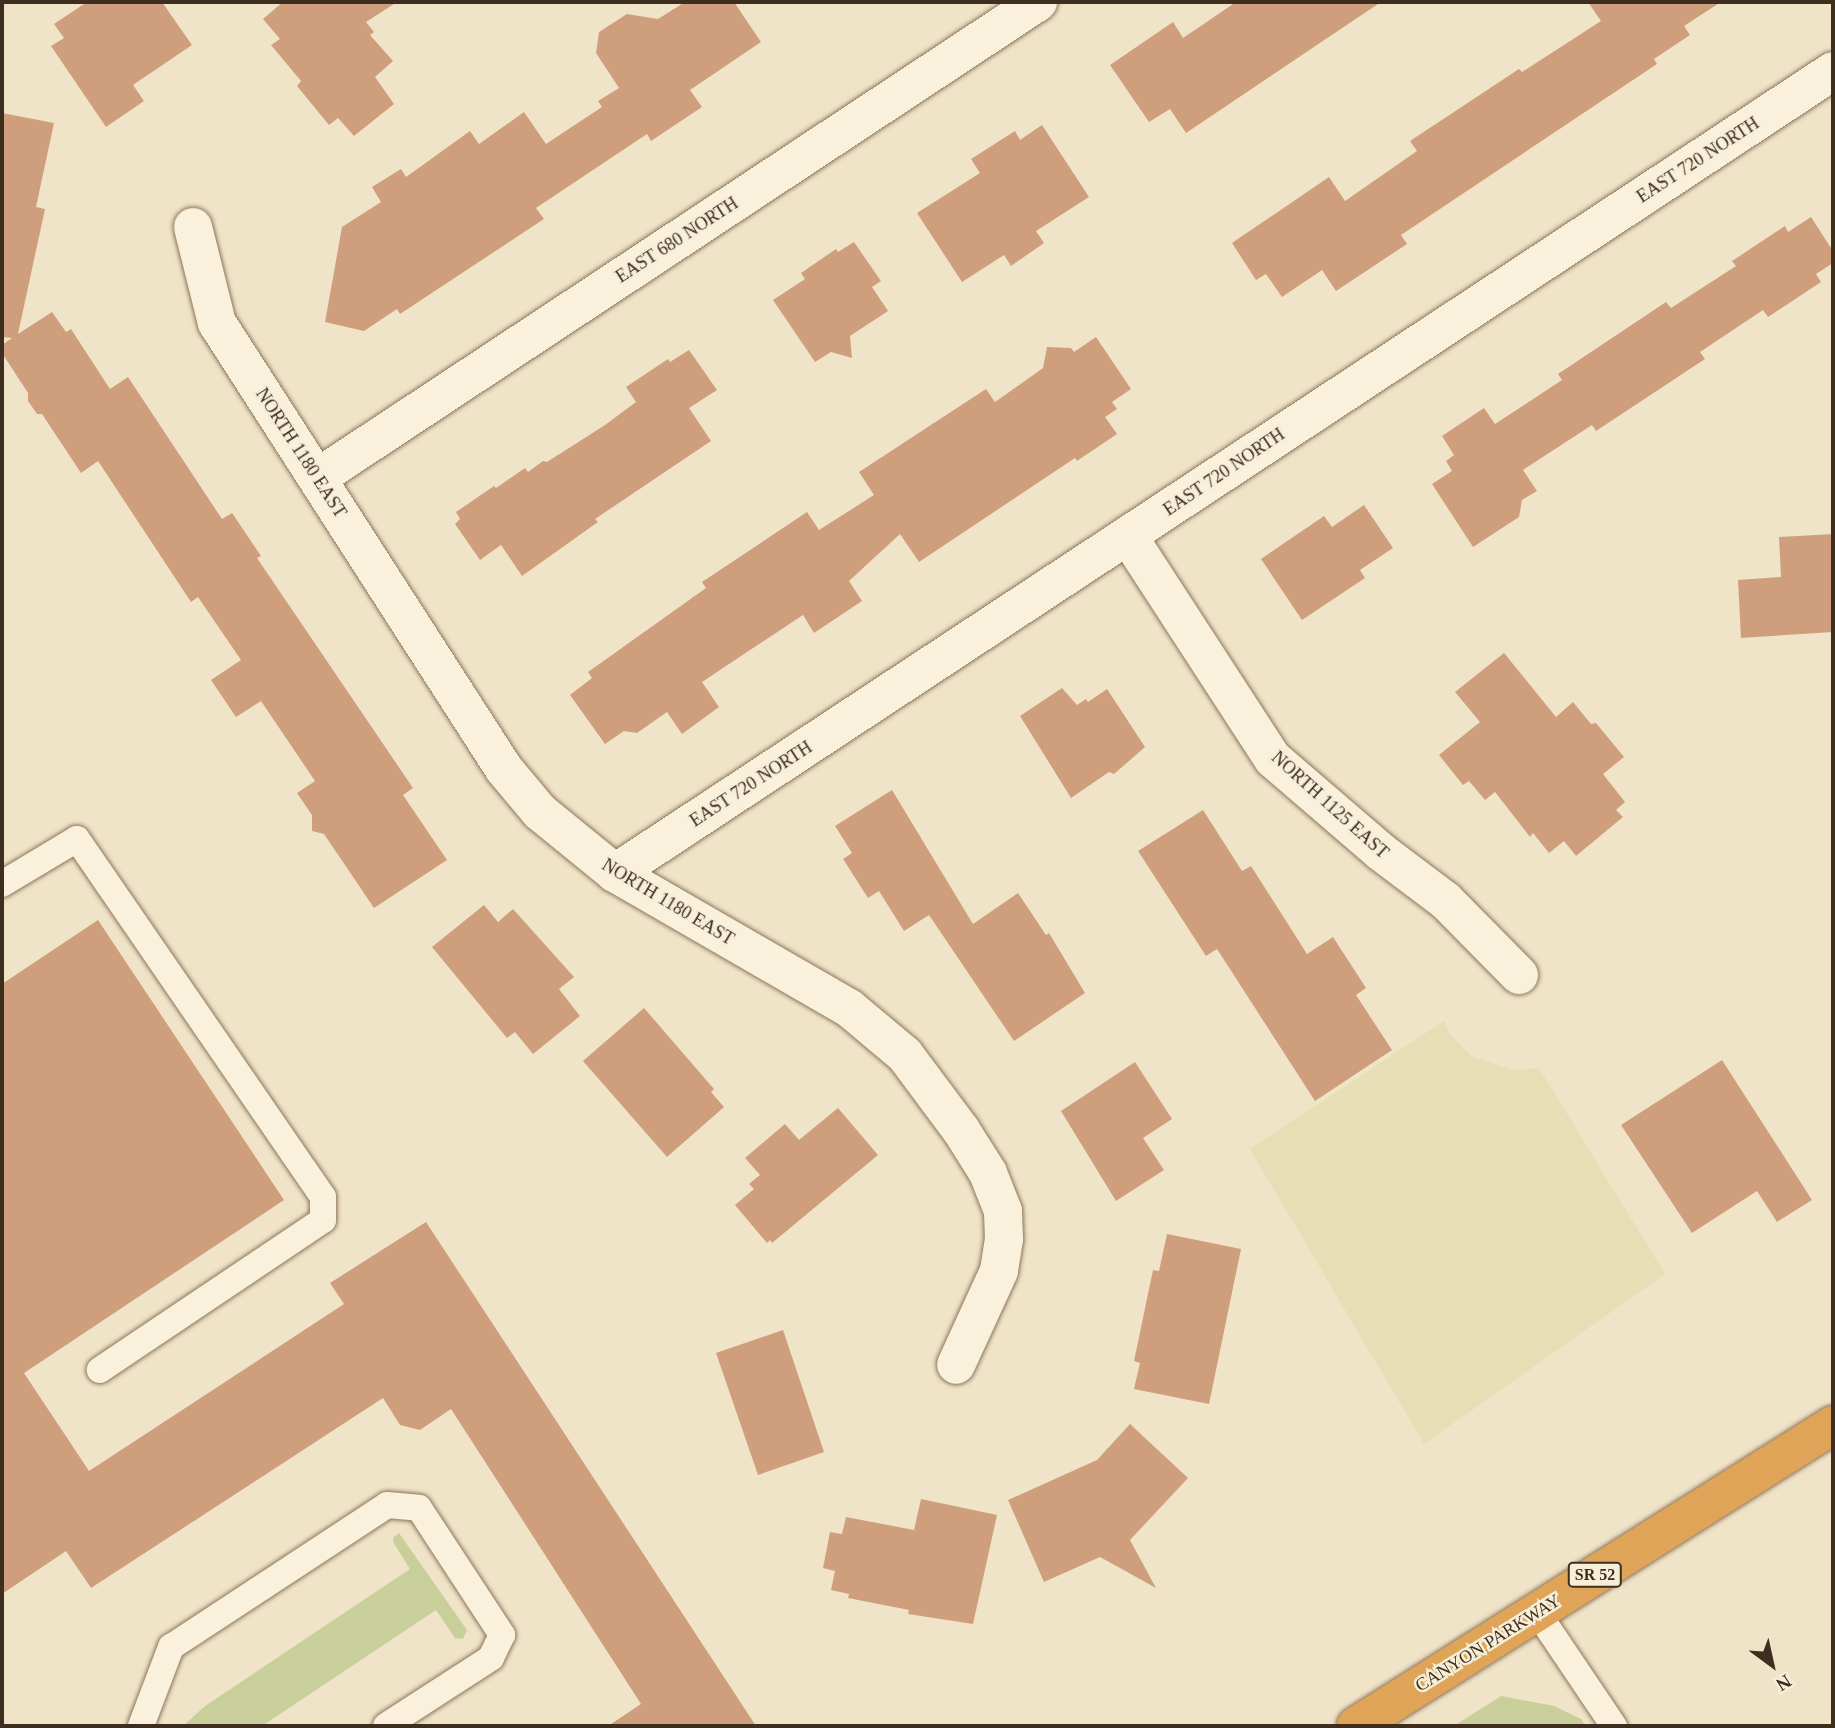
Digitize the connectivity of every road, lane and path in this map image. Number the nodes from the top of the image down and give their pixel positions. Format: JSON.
{"nodes":[{"id":1,"x":1038,"y":2,"type":"edge"},
{"id":2,"x":1833,"y":71,"type":"edge"},
{"id":3,"x":192,"y":228,"type":"dead end"},
{"id":4,"x":317,"y":478,"type":"junction"},
{"id":5,"x":1128,"y":536,"type":"junction"},
{"id":6,"x":615,"y":873,"type":"junction"},
{"id":7,"x":2,"y":884,"type":"edge"},
{"id":8,"x":1519,"y":975,"type":"dead end"},
{"id":9,"x":956,"y":1365,"type":"dead end"},
{"id":10,"x":100,"y":1370,"type":"dead end"},
{"id":11,"x":1833,"y":1425,"type":"edge"},
{"id":12,"x":1537,"y":1612,"type":"junction"},
{"id":13,"x":141,"y":1726,"type":"edge"},
{"id":14,"x":386,"y":1726,"type":"edge"},
{"id":15,"x":1356,"y":1726,"type":"edge"},
{"id":16,"x":1614,"y":1726,"type":"edge"}],
"edges":[{"from":1,"to":4,"type":"street","name":"EAST 680 NORTH"},
{"from":2,"to":5,"type":"street","name":"EAST 720 NORTH"},
{"from":3,"to":4,"type":"street","name":"NORTH 1180 EAST"},
{"from":4,"to":6,"type":"street","name":"NORTH 1180 EAST"},
{"from":5,"to":6,"type":"street","name":"EAST 720 NORTH"},
{"from":5,"to":8,"type":"street","name":"NORTH 1125 EAST"},
{"from":6,"to":9,"type":"street","name":"NORTH 1180 EAST"},
{"from":7,"to":10,"type":"lane"},
{"from":11,"to":12,"type":"highway","name":"CANYON PARKWAY","number":"SR 52"},
{"from":12,"to":15,"type":"highway","name":"CANYON PARKWAY","number":"SR 52"},
{"from":12,"to":16,"type":"lane"},
{"from":13,"to":14,"type":"lane"}]}
